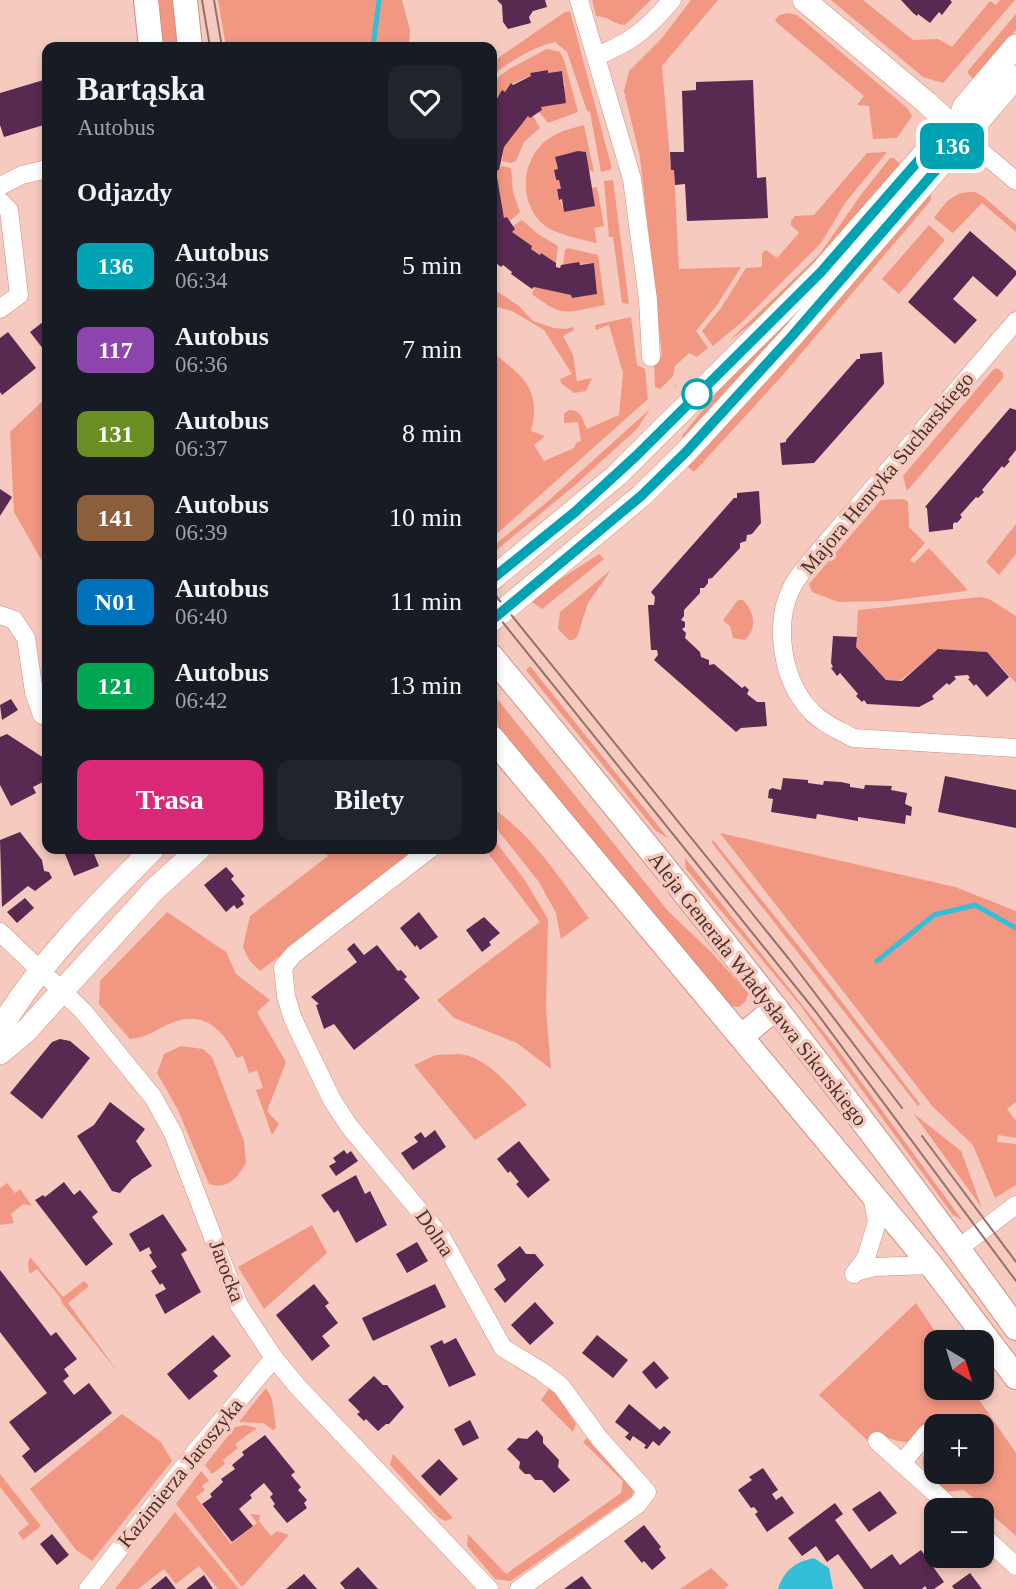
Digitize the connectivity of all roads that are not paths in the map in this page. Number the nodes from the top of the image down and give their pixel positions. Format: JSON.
{"nodes":[{"id":1,"x":146,"y":0,"type":"edge"},
{"id":2,"x":185,"y":0,"type":"edge"},
{"id":3,"x":579,"y":0,"type":"edge"},
{"id":4,"x":672,"y":0,"type":"edge"},
{"id":5,"x":804,"y":0,"type":"edge"},
{"id":6,"x":150,"y":42,"type":"edge"},
{"id":7,"x":189,"y":42,"type":"edge"},
{"id":8,"x":1016,"y":46,"type":"edge"},
{"id":9,"x":597,"y":56,"type":"junction"},
{"id":10,"x":1016,"y":77,"type":"edge"},
{"id":11,"x":957,"y":131,"type":"junction"},
{"id":12,"x":42,"y":170,"type":"edge"},
{"id":13,"x":1016,"y":181,"type":"edge"},
{"id":14,"x":0,"y":186,"type":"edge"},
{"id":15,"x":0,"y":201,"type":"edge"},
{"id":16,"x":0,"y":309,"type":"edge"},
{"id":17,"x":1016,"y":321,"type":"edge"},
{"id":18,"x":651,"y":357,"type":"dead end"},
{"id":19,"x":497,"y":575,"type":"edge"},
{"id":20,"x":0,"y":615,"type":"edge"},
{"id":21,"x":497,"y":616,"type":"edge"},
{"id":22,"x":497,"y":663,"type":"edge"},
{"id":23,"x":42,"y":715,"type":"dead end"},
{"id":24,"x":497,"y":744,"type":"edge"},
{"id":25,"x":1016,"y":748,"type":"edge"},
{"id":26,"x":148,"y":854,"type":"edge"},
{"id":27,"x":194,"y":854,"type":"edge"},
{"id":28,"x":424,"y":854,"type":"edge"},
{"id":29,"x":0,"y":932,"type":"edge"},
{"id":30,"x":41,"y":970,"type":"junction"},
{"id":31,"x":62,"y":990,"type":"junction"},
{"id":32,"x":776,"y":1008,"type":"junction"},
{"id":33,"x":0,"y":1029,"type":"edge"},
{"id":34,"x":742,"y":1036,"type":"junction"},
{"id":35,"x":0,"y":1053,"type":"edge"},
{"id":36,"x":872,"y":1195,"type":"junction"},
{"id":37,"x":1016,"y":1205,"type":"edge"},
{"id":38,"x":959,"y":1248,"type":"junction"},
{"id":39,"x":931,"y":1265,"type":"junction"},
{"id":40,"x":1016,"y":1328,"type":"edge"},
{"id":41,"x":274,"y":1358,"type":"junction"},
{"id":42,"x":1016,"y":1377,"type":"edge"},
{"id":43,"x":924,"y":1437,"type":"edge"},
{"id":44,"x":877,"y":1441,"type":"dead end"},
{"id":45,"x":902,"y":1463,"type":"junction"},
{"id":46,"x":941,"y":1498,"type":"edge"},
{"id":47,"x":994,"y":1546,"type":"edge"},
{"id":48,"x":1016,"y":1566,"type":"edge"},
{"id":49,"x":88,"y":1589,"type":"edge"},
{"id":50,"x":489,"y":1589,"type":"edge"},
{"id":51,"x":519,"y":1589,"type":"edge"}],
"edges":[{"from":1,"to":6,"type":"main road"},
{"from":2,"to":7,"type":"main road"},
{"from":3,"to":9,"type":"street"},
{"from":4,"to":9,"type":"street"},
{"from":5,"to":11,"type":"street"},
{"from":8,"to":11,"type":"street"},
{"from":9,"to":18,"type":"street"},
{"from":10,"to":11,"type":"street"},
{"from":11,"to":13,"type":"street"},
{"from":11,"to":19,"type":"street"},
{"from":11,"to":21,"type":"street"},
{"from":12,"to":14,"type":"street"},
{"from":15,"to":16,"type":"street"},
{"from":17,"to":25,"type":"street","name":"Majora Henryka Sucharskiego"},
{"from":20,"to":23,"type":"street"},
{"from":22,"to":32,"type":"main road","name":"Aleja Generała Władysława Sikorskiego"},
{"from":24,"to":34,"type":"main road","name":"Aleja Generała Władysława Sikorskiego"},
{"from":26,"to":30,"type":"street"},
{"from":27,"to":31,"type":"street"},
{"from":28,"to":51,"type":"street","name":"Dolna"},
{"from":29,"to":30,"type":"street","name":"Jarocka"},
{"from":30,"to":31,"type":"street","name":"Jarocka"},
{"from":30,"to":33,"type":"street"},
{"from":31,"to":35,"type":"street"},
{"from":31,"to":41,"type":"street","name":"Jarocka"},
{"from":32,"to":34,"type":"main road"},
{"from":32,"to":38,"type":"main road","name":"Aleja Generała Władysława Sikorskiego"},
{"from":34,"to":36,"type":"main road","name":"Aleja Generała Władysława Sikorskiego"},
{"from":36,"to":39,"type":"main road","name":"Aleja Generała Władysława Sikorskiego"},
{"from":36,"to":39,"type":"street"},
{"from":37,"to":38,"type":"street"},
{"from":38,"to":40,"type":"main road","name":"Aleja Generała Władysława Sikorskiego"},
{"from":39,"to":42,"type":"main road","name":"Aleja Generała Władysława Sikorskiego"},
{"from":41,"to":49,"type":"street","name":"Kazimierza Jaroszyka"},
{"from":41,"to":50,"type":"street","name":"Jarocka"},
{"from":43,"to":45,"type":"street"},
{"from":44,"to":45,"type":"street"},
{"from":45,"to":46,"type":"street"},
{"from":47,"to":48,"type":"street"}]}
